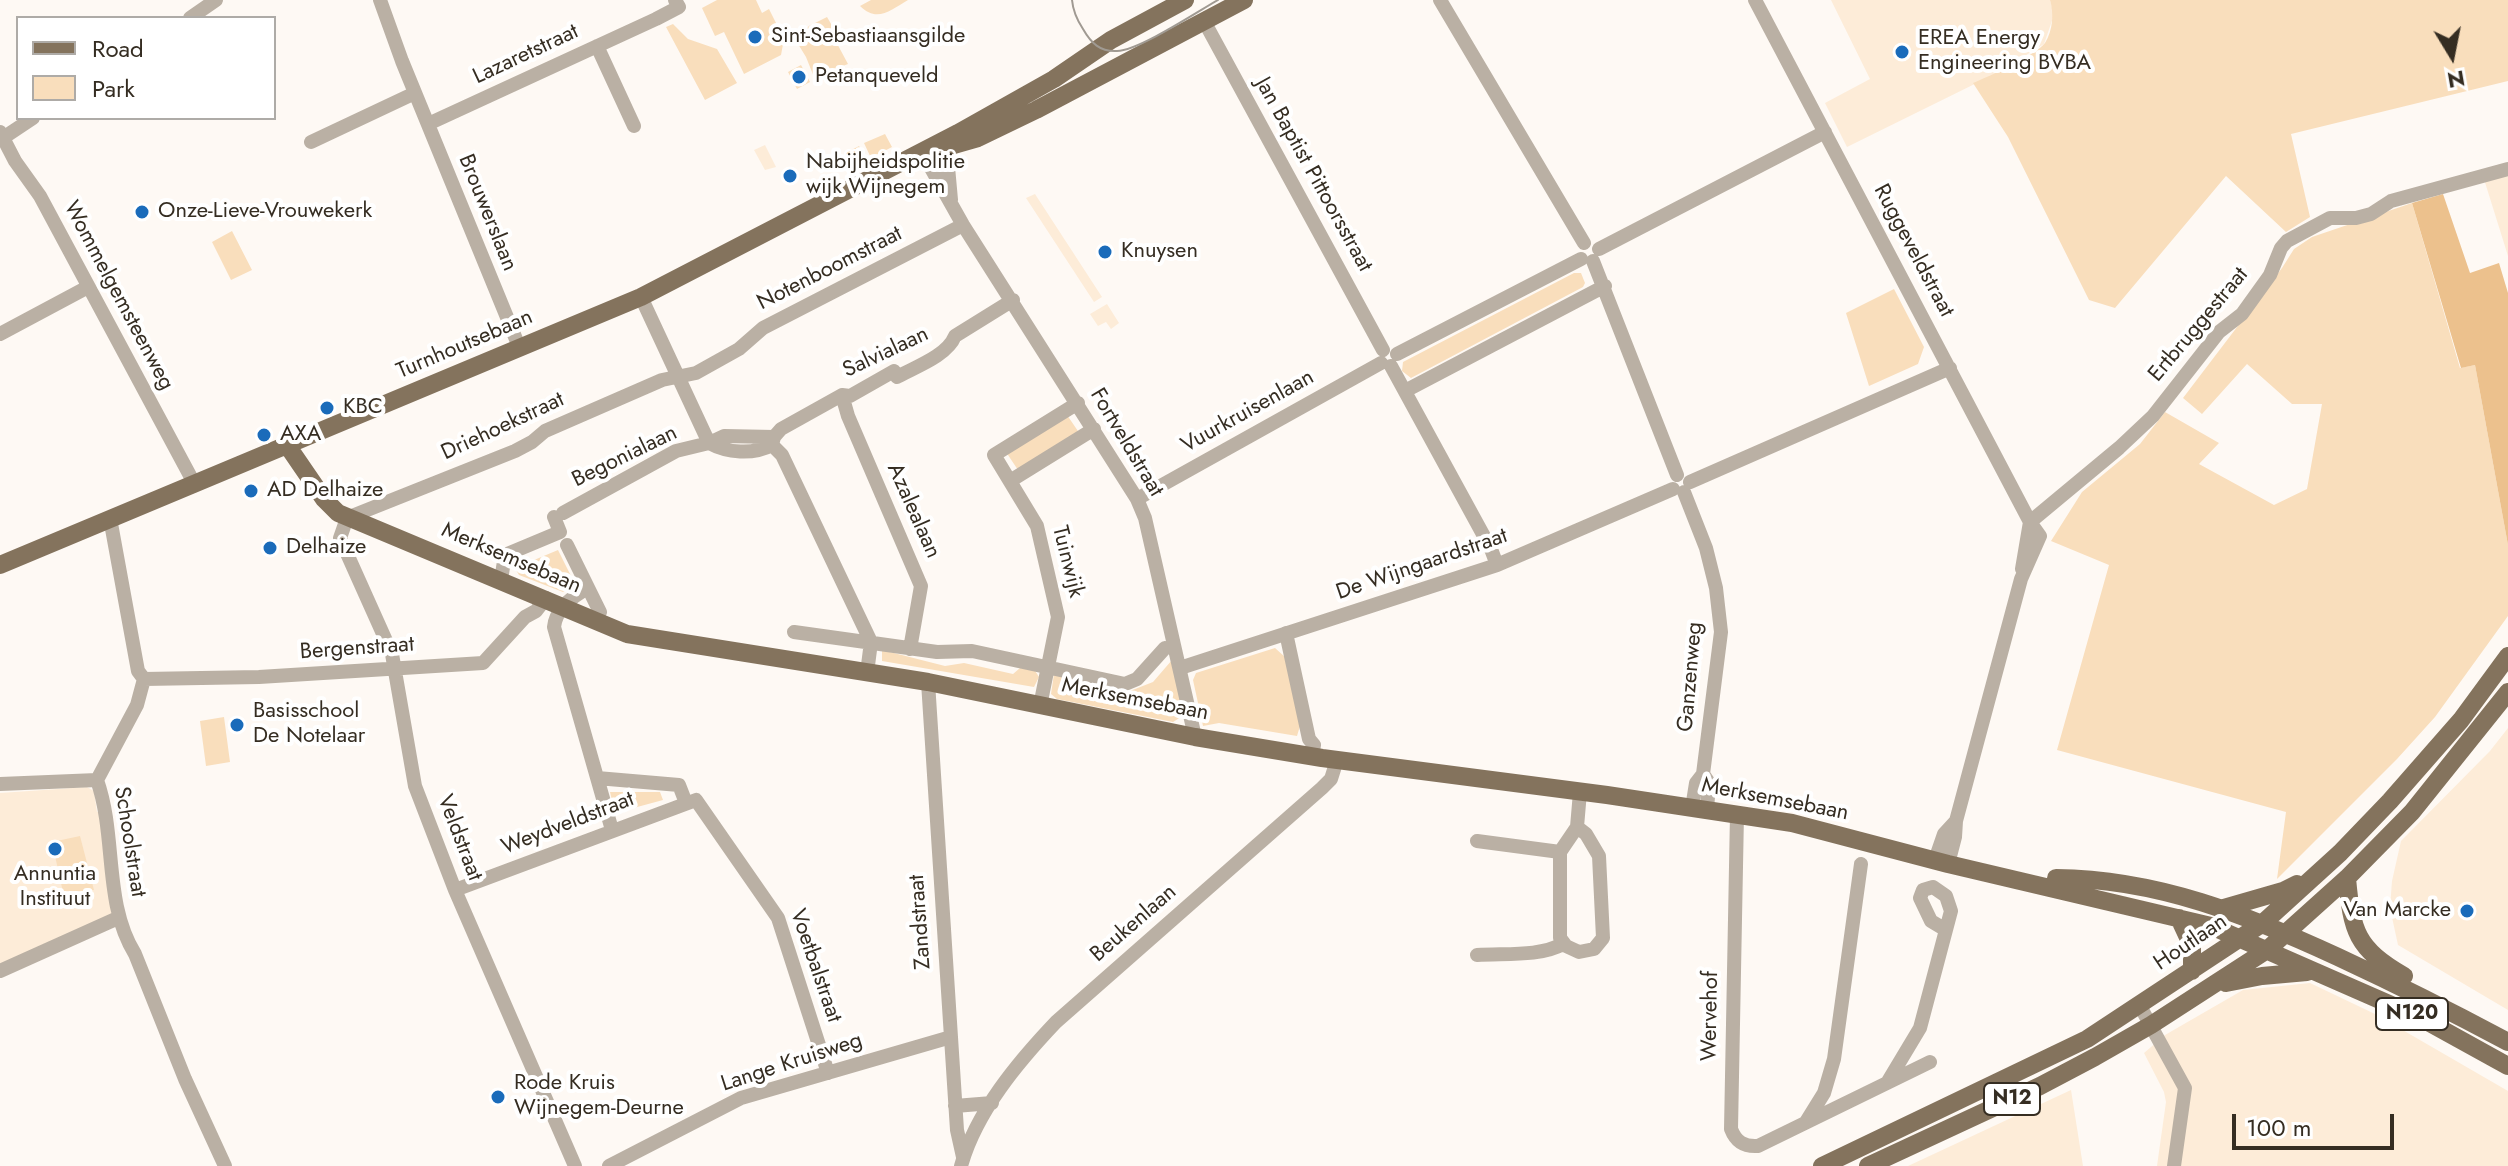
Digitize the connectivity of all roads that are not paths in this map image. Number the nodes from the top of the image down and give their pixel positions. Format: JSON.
{"nodes":[{"id":1,"x":216,"y":0,"type":"edge"},
{"id":2,"x":380,"y":0,"type":"edge"},
{"id":3,"x":675,"y":0,"type":"edge"},
{"id":4,"x":1185,"y":0,"type":"edge"},
{"id":5,"x":1244,"y":0,"type":"edge"},
{"id":6,"x":1440,"y":0,"type":"edge"},
{"id":7,"x":1755,"y":0,"type":"edge"},
{"id":8,"x":193,"y":16,"type":"edge"},
{"id":9,"x":1204,"y":21,"type":"junction"},
{"id":10,"x":597,"y":46,"type":"junction"},
{"id":11,"x":415,"y":93,"type":"junction"},
{"id":12,"x":1031,"y":102,"type":"junction"},
{"id":13,"x":30,"y":120,"type":"edge"},
{"id":14,"x":428,"y":124,"type":"junction"},
{"id":15,"x":634,"y":126,"type":"dead end"},
{"id":16,"x":1825,"y":132,"type":"junction"},
{"id":17,"x":1,"y":137,"type":"edge"},
{"id":18,"x":311,"y":142,"type":"dead end"},
{"id":19,"x":930,"y":148,"type":"junction"},
{"id":20,"x":2508,"y":169,"type":"edge"},
{"id":21,"x":963,"y":225,"type":"junction"},
{"id":22,"x":1591,"y":256,"type":"junction"},
{"id":23,"x":1605,"y":286,"type":"junction"},
{"id":24,"x":88,"y":287,"type":"junction"},
{"id":25,"x":641,"y":297,"type":"junction"},
{"id":26,"x":1013,"y":300,"type":"junction"},
{"id":27,"x":0,"y":334,"type":"edge"},
{"id":28,"x":520,"y":349,"type":"junction"},
{"id":29,"x":1388,"y":358,"type":"junction"},
{"id":30,"x":1950,"y":368,"type":"junction"},
{"id":31,"x":678,"y":378,"type":"junction"},
{"id":32,"x":1405,"y":391,"type":"junction"},
{"id":33,"x":842,"y":395,"type":"junction"},
{"id":34,"x":1078,"y":403,"type":"junction"},
{"id":35,"x":1094,"y":429,"type":"junction"},
{"id":36,"x":773,"y":441,"type":"junction"},
{"id":37,"x":709,"y":443,"type":"junction"},
{"id":38,"x":287,"y":445,"type":"junction"},
{"id":39,"x":1010,"y":481,"type":"junction"},
{"id":40,"x":194,"y":483,"type":"junction"},
{"id":41,"x":1681,"y":484,"type":"junction"},
{"id":42,"x":1137,"y":499,"type":"junction"},
{"id":43,"x":110,"y":518,"type":"junction"},
{"id":44,"x":347,"y":518,"type":"junction"},
{"id":45,"x":2032,"y":525,"type":"junction"},
{"id":46,"x":567,"y":545,"type":"dead end"},
{"id":47,"x":0,"y":565,"type":"edge"},
{"id":48,"x":1497,"y":565,"type":"junction"},
{"id":49,"x":501,"y":580,"type":"junction"},
{"id":50,"x":588,"y":588,"type":"junction"},
{"id":51,"x":546,"y":598,"type":"junction"},
{"id":52,"x":565,"y":607,"type":"junction"},
{"id":53,"x":600,"y":612,"type":"dead end"},
{"id":54,"x":794,"y":632,"type":"dead end"},
{"id":55,"x":1286,"y":633,"type":"junction"},
{"id":56,"x":871,"y":642,"type":"junction"},
{"id":57,"x":1165,"y":648,"type":"dead end"},
{"id":58,"x":910,"y":649,"type":"junction"},
{"id":59,"x":2508,"y":656,"type":"edge"},
{"id":60,"x":1049,"y":666,"type":"junction"},
{"id":61,"x":396,"y":668,"type":"junction"},
{"id":62,"x":1180,"y":668,"type":"junction"},
{"id":63,"x":867,"y":673,"type":"junction"},
{"id":64,"x":144,"y":679,"type":"junction"},
{"id":65,"x":928,"y":682,"type":"junction"},
{"id":66,"x":2508,"y":692,"type":"edge"},
{"id":67,"x":1040,"y":706,"type":"junction"},
{"id":68,"x":1195,"y":737,"type":"junction"},
{"id":69,"x":1312,"y":756,"type":"junction"},
{"id":70,"x":1337,"y":760,"type":"junction"},
{"id":71,"x":597,"y":778,"type":"junction"},
{"id":72,"x":97,"y":780,"type":"junction"},
{"id":73,"x":0,"y":784,"type":"edge"},
{"id":74,"x":1580,"y":792,"type":"junction"},
{"id":75,"x":691,"y":801,"type":"junction"},
{"id":76,"x":1700,"y":809,"type":"junction"},
{"id":77,"x":1737,"y":814,"type":"junction"},
{"id":78,"x":1577,"y":827,"type":"junction"},
{"id":79,"x":612,"y":830,"type":"junction"},
{"id":80,"x":1477,"y":841,"type":"dead end"},
{"id":81,"x":1560,"y":852,"type":"junction"},
{"id":82,"x":1942,"y":862,"type":"junction"},
{"id":83,"x":1861,"y":864,"type":"dead end"},
{"id":84,"x":2318,"y":873,"type":"junction"},
{"id":85,"x":2347,"y":878,"type":"junction"},
{"id":86,"x":2025,"y":882,"type":"junction"},
{"id":87,"x":455,"y":890,"type":"junction"},
{"id":88,"x":2224,"y":908,"type":"junction"},
{"id":89,"x":118,"y":918,"type":"junction"},
{"id":90,"x":2179,"y":918,"type":"junction"},
{"id":91,"x":2263,"y":923,"type":"junction"},
{"id":92,"x":1946,"y":930,"type":"dead end"},
{"id":93,"x":2286,"y":933,"type":"junction"},
{"id":94,"x":2240,"y":939,"type":"junction"},
{"id":95,"x":1563,"y":944,"type":"junction"},
{"id":96,"x":2267,"y":950,"type":"junction"},
{"id":97,"x":1477,"y":955,"type":"dead end"},
{"id":98,"x":0,"y":971,"type":"edge"},
{"id":99,"x":2192,"y":971,"type":"junction"},
{"id":100,"x":2312,"y":972,"type":"junction"},
{"id":101,"x":2211,"y":987,"type":"junction"},
{"id":102,"x":2427,"y":998,"type":"junction"},
{"id":103,"x":2140,"y":1006,"type":"junction"},
{"id":104,"x":2151,"y":1025,"type":"junction"},
{"id":105,"x":951,"y":1037,"type":"junction"},
{"id":106,"x":2508,"y":1042,"type":"edge"},
{"id":107,"x":1930,"y":1062,"type":"dead end"},
{"id":108,"x":2508,"y":1066,"type":"edge"},
{"id":109,"x":828,"y":1073,"type":"junction"},
{"id":110,"x":1887,"y":1083,"type":"junction"},
{"id":111,"x":992,"y":1103,"type":"junction"},
{"id":112,"x":955,"y":1106,"type":"junction"},
{"id":113,"x":1806,"y":1123,"type":"junction"},
{"id":114,"x":962,"y":1162,"type":"edge"},
{"id":115,"x":225,"y":1166,"type":"edge"},
{"id":116,"x":575,"y":1166,"type":"edge"},
{"id":117,"x":609,"y":1166,"type":"edge"},
{"id":118,"x":1822,"y":1166,"type":"edge"},
{"id":119,"x":1868,"y":1166,"type":"edge"},
{"id":120,"x":2174,"y":1166,"type":"edge"}],
"edges":[{"from":1,"to":8,"type":"street"},
{"from":2,"to":11,"type":"street","name":"Brouwerslaan"},
{"from":3,"to":10,"type":"street","name":"Lazaretstraat"},
{"from":4,"to":12,"type":"main road","name":"Turnhoutsebaan"},
{"from":5,"to":9,"type":"main road","name":"Turnhoutsebaan"},
{"from":6,"to":22,"type":"street"},
{"from":7,"to":16,"type":"street","name":"Ruggeveldstraat"},
{"from":9,"to":12,"type":"main road","name":"Turnhoutsebaan"},
{"from":9,"to":29,"type":"street","name":"Jan Baptist Pittoorsstraat"},
{"from":10,"to":14,"type":"street","name":"Lazaretstraat"},
{"from":10,"to":15,"type":"street"},
{"from":11,"to":14,"type":"street","name":"Brouwerslaan"},
{"from":11,"to":18,"type":"street"},
{"from":12,"to":19,"type":"main road","name":"Turnhoutsebaan"},
{"from":13,"to":17,"type":"street"},
{"from":14,"to":28,"type":"street","name":"Brouwerslaan"},
{"from":16,"to":22,"type":"street","name":"Vuurkruisenlaan"},
{"from":16,"to":30,"type":"street","name":"Ruggeveldstraat"},
{"from":17,"to":24,"type":"street","name":"Wommelgemsteenweg"},
{"from":19,"to":21,"type":"street","name":"Fortveldstraat"},
{"from":19,"to":25,"type":"main road","name":"Turnhoutsebaan"},
{"from":20,"to":45,"type":"street","name":"Ertbruggestraat"},
{"from":21,"to":26,"type":"street","name":"Fortveldstraat"},
{"from":21,"to":31,"type":"street","name":"Notenboomstraat"},
{"from":22,"to":23,"type":"street","name":"Ganzenweg"},
{"from":22,"to":29,"type":"street","name":"Vuurkruisenlaan"},
{"from":23,"to":32,"type":"street"},
{"from":23,"to":41,"type":"street","name":"Ganzenweg"},
{"from":24,"to":27,"type":"street"},
{"from":24,"to":40,"type":"street","name":"Wommelgemsteenweg"},
{"from":25,"to":28,"type":"main road","name":"Turnhoutsebaan"},
{"from":25,"to":31,"type":"street"},
{"from":26,"to":33,"type":"street","name":"Salvialaan"},
{"from":26,"to":34,"type":"street","name":"Fortveldstraat"},
{"from":28,"to":38,"type":"main road","name":"Turnhoutsebaan"},
{"from":29,"to":32,"type":"street","name":"Jan Baptist Pittoorsstraat"},
{"from":29,"to":42,"type":"street","name":"Vuurkruisenlaan"},
{"from":30,"to":41,"type":"street","name":"De Wijngaardstraat"},
{"from":30,"to":45,"type":"street","name":"Ruggeveldstraat"},
{"from":31,"to":37,"type":"street"},
{"from":31,"to":44,"type":"street","name":"Driehoekstraat"},
{"from":32,"to":48,"type":"street","name":"Jan Baptist Pittoorsstraat"},
{"from":33,"to":36,"type":"street","name":"Salvialaan"},
{"from":33,"to":58,"type":"street","name":"Azalealaan"},
{"from":34,"to":35,"type":"street","name":"Fortveldstraat"},
{"from":34,"to":39,"type":"street","name":"Tuinwijk"},
{"from":35,"to":39,"type":"street"},
{"from":35,"to":42,"type":"street","name":"Fortveldstraat"},
{"from":36,"to":37,"type":"street"},
{"from":36,"to":56,"type":"street"},
{"from":37,"to":49,"type":"street","name":"Begonialaan"},
{"from":38,"to":40,"type":"main road","name":"Turnhoutsebaan"},
{"from":38,"to":44,"type":"main road","name":"Merksemsebaan","number":"N120"},
{"from":39,"to":60,"type":"street","name":"Tuinwijk"},
{"from":40,"to":43,"type":"main road","name":"Turnhoutsebaan"},
{"from":41,"to":48,"type":"street","name":"De Wijngaardstraat"},
{"from":41,"to":76,"type":"street","name":"Ganzenweg"},
{"from":42,"to":62,"type":"street","name":"Fortveldstraat"},
{"from":43,"to":47,"type":"main road","name":"Turnhoutsebaan"},
{"from":43,"to":64,"type":"street"},
{"from":44,"to":49,"type":"main road","name":"Merksemsebaan","number":"N120"},
{"from":44,"to":61,"type":"street","name":"Veldstraat"},
{"from":45,"to":82,"type":"street"},
{"from":46,"to":50,"type":"street"},
{"from":48,"to":55,"type":"street","name":"De Wijngaardstraat"},
{"from":49,"to":51,"type":"main road","name":"Merksemsebaan","number":"N120"},
{"from":50,"to":52,"type":"street"},
{"from":50,"to":53,"type":"street"},
{"from":51,"to":52,"type":"main road","name":"Merksemsebaan","number":"N120"},
{"from":51,"to":61,"type":"street","name":"Bergenstraat"},
{"from":52,"to":63,"type":"main road","name":"Merksemsebaan","number":"N120"},
{"from":52,"to":71,"type":"street"},
{"from":54,"to":56,"type":"street","name":"Merksemsebaan"},
{"from":55,"to":62,"type":"street","name":"De Wijngaardstraat"},
{"from":55,"to":69,"type":"street"},
{"from":56,"to":58,"type":"street","name":"Merksemsebaan"},
{"from":56,"to":63,"type":"street"},
{"from":57,"to":60,"type":"street","name":"Merksemsebaan"},
{"from":58,"to":60,"type":"street","name":"Merksemsebaan"},
{"from":59,"to":84,"type":"main road","name":"Houtlaan","number":"N12"},
{"from":60,"to":67,"type":"street","name":"Tuinwijk"},
{"from":61,"to":64,"type":"street","name":"Bergenstraat"},
{"from":61,"to":87,"type":"street","name":"Veldstraat"},
{"from":62,"to":68,"type":"street","name":"Fortveldstraat"},
{"from":63,"to":65,"type":"main road","name":"Merksemsebaan","number":"N120"},
{"from":64,"to":72,"type":"street","name":"Schoolstraat"},
{"from":65,"to":67,"type":"main road","name":"Merksemsebaan","number":"N120"},
{"from":65,"to":105,"type":"street","name":"Zandstraat"},
{"from":66,"to":85,"type":"main road","number":"N12"},
{"from":67,"to":68,"type":"main road","name":"Merksemsebaan","number":"N120"},
{"from":68,"to":69,"type":"main road","name":"Merksemsebaan","number":"N120"},
{"from":69,"to":70,"type":"main road","name":"Merksemsebaan","number":"N120"},
{"from":70,"to":74,"type":"main road","name":"Merksemsebaan","number":"N120"},
{"from":70,"to":111,"type":"street","name":"Beukenlaan"},
{"from":71,"to":75,"type":"street","name":"Voetbalstraat"},
{"from":71,"to":79,"type":"street"},
{"from":72,"to":73,"type":"street"},
{"from":72,"to":89,"type":"street","name":"Schoolstraat"},
{"from":74,"to":76,"type":"main road","name":"Merksemsebaan","number":"N120"},
{"from":74,"to":78,"type":"street"},
{"from":75,"to":79,"type":"street","name":"Weydveldstraat"},
{"from":75,"to":109,"type":"street","name":"Voetbalstraat"},
{"from":76,"to":77,"type":"main road","name":"Merksemsebaan","number":"N120"},
{"from":77,"to":82,"type":"main road","name":"Merksemsebaan","number":"N120"},
{"from":77,"to":113,"type":"street","name":"Wervehof"},
{"from":78,"to":81,"type":"street"},
{"from":78,"to":95,"type":"street"},
{"from":79,"to":87,"type":"street","name":"Weydveldstraat"},
{"from":80,"to":81,"type":"street"},
{"from":81,"to":95,"type":"street"},
{"from":82,"to":86,"type":"main road","name":"Merksemsebaan","number":"N120"},
{"from":83,"to":113,"type":"street"},
{"from":84,"to":88,"type":"main road"},
{"from":84,"to":91,"type":"main road","name":"Houtlaan","number":"N12"},
{"from":85,"to":93,"type":"main road","number":"N12"},
{"from":85,"to":102,"type":"main road"},
{"from":86,"to":88,"type":"main road","name":"Merksemsebaan","number":"N120"},
{"from":86,"to":90,"type":"main road","name":"Merksemsebaan","number":"N120"},
{"from":87,"to":116,"type":"street","name":"Veldstraat"},
{"from":88,"to":91,"type":"main road","name":"Merksemsebaan","number":"N120"},
{"from":89,"to":98,"type":"street"},
{"from":89,"to":115,"type":"street","name":"Schoolstraat"},
{"from":90,"to":94,"type":"main road","name":"Merksemsebaan","number":"N120"},
{"from":90,"to":99,"type":"main road"},
{"from":91,"to":93,"type":"main road","name":"Merksemsebaan","number":"N120"},
{"from":91,"to":94,"type":"main road","name":"Houtlaan","number":"N12"},
{"from":92,"to":110,"type":"street"},
{"from":93,"to":96,"type":"main road","number":"N12"},
{"from":93,"to":102,"type":"main road","name":"Merksemsebaan","number":"N120"},
{"from":94,"to":96,"type":"main road","name":"Merksemsebaan","number":"N120"},
{"from":94,"to":99,"type":"main road","name":"Houtlaan","number":"N12"},
{"from":95,"to":97,"type":"street"},
{"from":96,"to":100,"type":"main road","name":"Merksemsebaan","number":"N120"},
{"from":96,"to":101,"type":"main road","number":"N12"},
{"from":99,"to":103,"type":"main road","name":"Houtlaan","number":"N12"},
{"from":100,"to":101,"type":"main road"},
{"from":100,"to":108,"type":"main road","name":"Merksemsebaan","number":"N120"},
{"from":101,"to":104,"type":"main road","number":"N12"},
{"from":102,"to":106,"type":"main road","name":"Merksemsebaan","number":"N120"},
{"from":103,"to":104,"type":"street"},
{"from":103,"to":118,"type":"main road","name":"Houtlaan","number":"N12"},
{"from":104,"to":119,"type":"main road","number":"N12"},
{"from":104,"to":120,"type":"street"},
{"from":105,"to":109,"type":"street","name":"Lange Kruisweg"},
{"from":105,"to":112,"type":"street","name":"Zandstraat"},
{"from":107,"to":110,"type":"street","name":"Wervehof"},
{"from":109,"to":117,"type":"street","name":"Lange Kruisweg"},
{"from":110,"to":113,"type":"street","name":"Wervehof"},
{"from":111,"to":112,"type":"street"},
{"from":111,"to":114,"type":"street","name":"Zandstraat"},
{"from":112,"to":114,"type":"street","name":"Zandstraat"}]}
